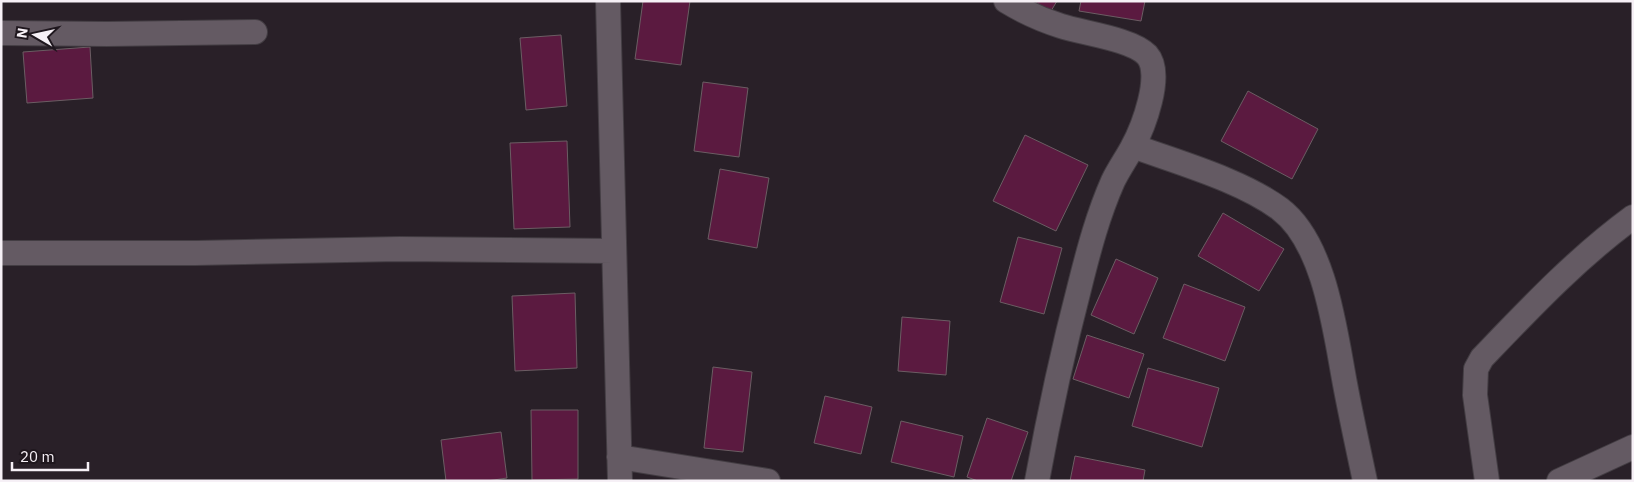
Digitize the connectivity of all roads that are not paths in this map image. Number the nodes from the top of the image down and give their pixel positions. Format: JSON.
{"nodes":[{"id":1,"x":608,"y":1,"type":"edge"},
{"id":2,"x":1006,"y":1,"type":"edge"},
{"id":3,"x":255,"y":32,"type":"dead end"},
{"id":4,"x":1,"y":33,"type":"edge"},
{"id":5,"x":1133,"y":146,"type":"junction"},
{"id":6,"x":1633,"y":217,"type":"edge"},
{"id":7,"x":614,"y":251,"type":"junction"},
{"id":8,"x":1,"y":253,"type":"edge"},
{"id":9,"x":1633,"y":447,"type":"edge"},
{"id":10,"x":619,"y":457,"type":"junction"},
{"id":11,"x":620,"y":481,"type":"edge"},
{"id":12,"x":768,"y":481,"type":"edge"},
{"id":13,"x":1037,"y":481,"type":"edge"},
{"id":14,"x":1365,"y":481,"type":"edge"},
{"id":15,"x":1487,"y":481,"type":"edge"},
{"id":16,"x":1559,"y":481,"type":"edge"}],
"edges":[{"from":1,"to":7,"type":"street"},
{"from":2,"to":5,"type":"street"},
{"from":3,"to":4,"type":"street"},
{"from":5,"to":13,"type":"street"},
{"from":5,"to":14,"type":"street"},
{"from":6,"to":15,"type":"street"},
{"from":7,"to":8,"type":"street"},
{"from":7,"to":10,"type":"street"},
{"from":9,"to":16,"type":"street"},
{"from":10,"to":11,"type":"street"},
{"from":10,"to":12,"type":"street"}]}
